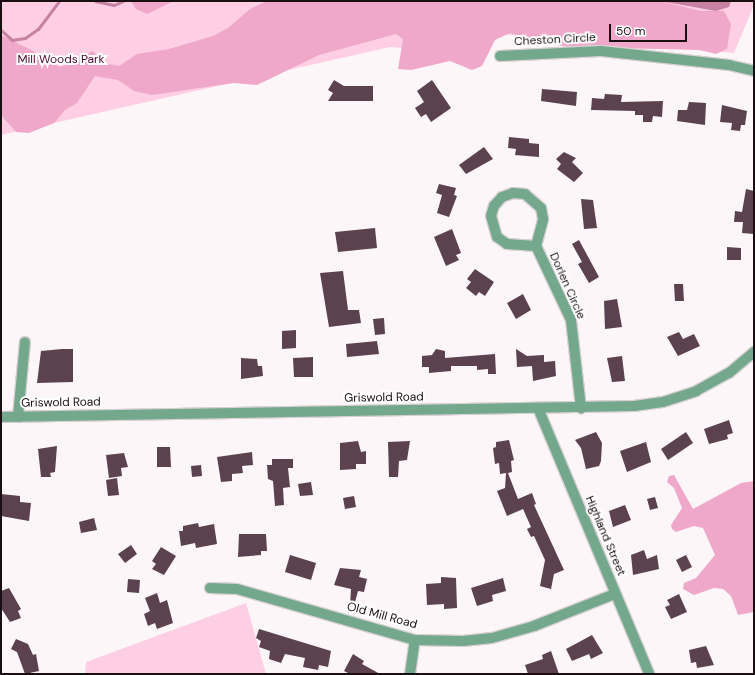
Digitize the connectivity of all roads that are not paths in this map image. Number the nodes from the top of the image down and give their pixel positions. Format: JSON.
{"nodes":[{"id":1,"x":500,"y":56,"type":"dead end"},
{"id":2,"x":754,"y":71,"type":"edge"},
{"id":3,"x":536,"y":246,"type":"junction"},
{"id":4,"x":25,"y":342,"type":"dead end"},
{"id":5,"x":754,"y":352,"type":"edge"},
{"id":6,"x":538,"y":408,"type":"junction"},
{"id":7,"x":581,"y":408,"type":"junction"},
{"id":8,"x":1,"y":417,"type":"edge"},
{"id":9,"x":18,"y":417,"type":"junction"},
{"id":10,"x":210,"y":588,"type":"dead end"},
{"id":11,"x":615,"y":594,"type":"junction"},
{"id":12,"x":415,"y":640,"type":"junction"},
{"id":13,"x":410,"y":674,"type":"edge"},
{"id":14,"x":649,"y":674,"type":"edge"}],
"edges":[{"from":1,"to":2,"type":"street","name":"Cheston Circle"},
{"from":3,"to":3,"type":"street","name":"Dorlen Circle"},
{"from":3,"to":7,"type":"street","name":"Dorlen Circle"},
{"from":4,"to":9,"type":"street"},
{"from":5,"to":7,"type":"street","name":"Griswold Road"},
{"from":6,"to":7,"type":"street","name":"Griswold Road"},
{"from":6,"to":9,"type":"street","name":"Griswold Road"},
{"from":6,"to":11,"type":"street","name":"Highland Street"},
{"from":8,"to":9,"type":"street","name":"Griswold Road"},
{"from":10,"to":12,"type":"street","name":"Old Mill Road"},
{"from":11,"to":12,"type":"street","name":"Old Mill Road"},
{"from":11,"to":14,"type":"street","name":"Highland Street"},
{"from":12,"to":13,"type":"street"}]}
